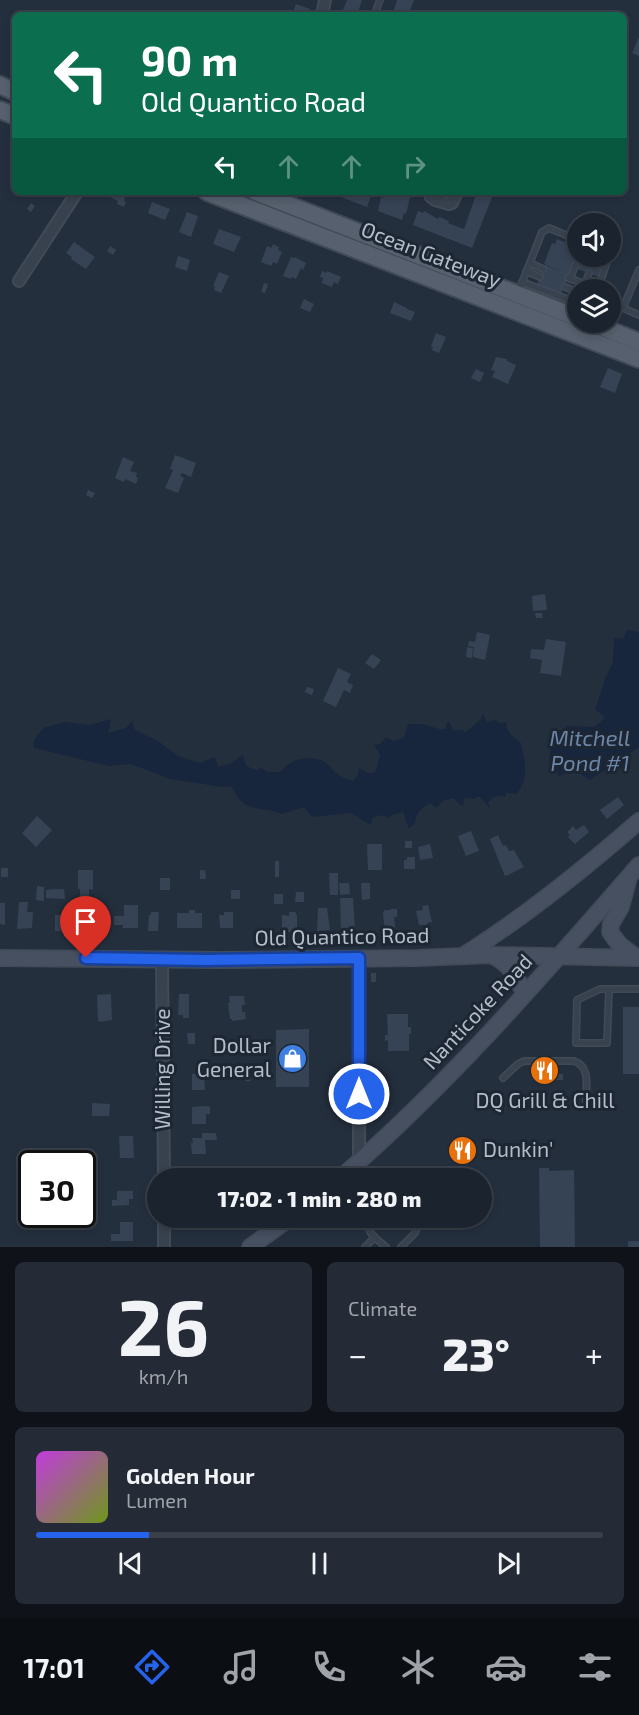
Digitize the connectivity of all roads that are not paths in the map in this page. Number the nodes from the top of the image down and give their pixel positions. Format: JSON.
{"nodes":[{"id":1,"x":75,"y":195,"type":"edge"},
{"id":2,"x":215,"y":195,"type":"edge"},
{"id":3,"x":267,"y":195,"type":"edge"},
{"id":4,"x":432,"y":195,"type":"edge"},
{"id":5,"x":456,"y":195,"type":"edge"},
{"id":6,"x":567,"y":235,"type":"edge"},
{"id":7,"x":530,"y":263,"type":"junction"},
{"id":8,"x":543,"y":269,"type":"dead end"},
{"id":9,"x":639,"y":270,"type":"edge"},
{"id":10,"x":526,"y":271,"type":"junction"},
{"id":11,"x":589,"y":273,"type":"dead end"},
{"id":12,"x":540,"y":277,"type":"dead end"},
{"id":13,"x":587,"y":279,"type":"edge"},
{"id":14,"x":19,"y":281,"type":"dead end"},
{"id":15,"x":564,"y":287,"type":"dead end"},
{"id":16,"x":520,"y":288,"type":"junction"},
{"id":17,"x":567,"y":288,"type":"edge"},
{"id":18,"x":567,"y":306,"type":"edge"},
{"id":19,"x":639,"y":315,"type":"edge"},
{"id":20,"x":621,"y":332,"type":"edge"},
{"id":21,"x":638,"y":337,"type":"edge"},
{"id":22,"x":639,"y":359,"type":"edge"},
{"id":23,"x":639,"y":821,"type":"edge"},
{"id":24,"x":635,"y":869,"type":"edge"},
{"id":25,"x":491,"y":955,"type":"junction"},
{"id":26,"x":560,"y":955,"type":"junction"},
{"id":27,"x":464,"y":956,"type":"junction"},
{"id":28,"x":0,"y":958,"type":"edge"},
{"id":29,"x":359,"y":958,"type":"junction"},
{"id":30,"x":638,"y":958,"type":"edge"},
{"id":31,"x":162,"y":960,"type":"junction"},
{"id":32,"x":609,"y":989,"type":"junction"},
{"id":33,"x":639,"y":989,"type":"edge"},
{"id":34,"x":525,"y":994,"type":"junction"},
{"id":35,"x":503,"y":1078,"type":"dead end"},
{"id":36,"x":586,"y":1101,"type":"dead end"},
{"id":37,"x":359,"y":1161,"type":"junction"},
{"id":38,"x":164,"y":1168,"type":"edge"},
{"id":39,"x":351,"y":1168,"type":"edge"},
{"id":40,"x":164,"y":1228,"type":"edge"},
{"id":41,"x":276,"y":1228,"type":"edge"},
{"id":42,"x":368,"y":1228,"type":"edge"},
{"id":43,"x":417,"y":1228,"type":"edge"},
{"id":44,"x":375,"y":1237,"type":"junction"},
{"id":45,"x":164,"y":1247,"type":"edge"},
{"id":46,"x":250,"y":1247,"type":"edge"},
{"id":47,"x":365,"y":1247,"type":"edge"},
{"id":48,"x":386,"y":1247,"type":"edge"},
{"id":49,"x":400,"y":1247,"type":"edge"}],
"edges":[{"from":1,"to":14,"type":"street"},
{"from":2,"to":22,"type":"main road","name":"Ocean Gateway"},
{"from":3,"to":16,"type":"main road","name":"Ocean Gateway"},
{"from":4,"to":5,"type":"street"},
{"from":6,"to":7,"type":"lane"},
{"from":7,"to":8,"type":"lane"},
{"from":7,"to":10,"type":"lane"},
{"from":9,"to":19,"type":"lane"},
{"from":10,"to":12,"type":"lane"},
{"from":10,"to":16,"type":"lane"},
{"from":11,"to":13,"type":"lane"},
{"from":15,"to":17,"type":"lane"},
{"from":16,"to":18,"type":"main road","name":"Ocean Gateway"},
{"from":20,"to":21,"type":"main road"},
{"from":23,"to":27,"type":"street"},
{"from":24,"to":26,"type":"street","name":"Nanticoke Road"},
{"from":24,"to":30,"type":"street"},
{"from":25,"to":26,"type":"street","name":"Old Quantico Road"},
{"from":25,"to":27,"type":"street","name":"Old Quantico Road"},
{"from":25,"to":34,"type":"street"},
{"from":26,"to":30,"type":"street","name":"Old Quantico Road"},
{"from":26,"to":34,"type":"street","name":"Nanticoke Road"},
{"from":27,"to":29,"type":"street","name":"Old Quantico Road"},
{"from":28,"to":31,"type":"street","name":"Old Quantico Road"},
{"from":29,"to":31,"type":"street","name":"Old Quantico Road"},
{"from":29,"to":37,"type":"street"},
{"from":31,"to":38,"type":"street","name":"Willing Drive"},
{"from":32,"to":32,"type":"lane"},
{"from":32,"to":33,"type":"lane"},
{"from":34,"to":37,"type":"street","name":"Nanticoke Road"},
{"from":35,"to":36,"type":"lane"},
{"from":37,"to":39,"type":"street","name":"Nanticoke Road"},
{"from":40,"to":45,"type":"street"},
{"from":41,"to":46,"type":"street"},
{"from":42,"to":44,"type":"lane"},
{"from":43,"to":49,"type":"lane"},
{"from":44,"to":47,"type":"lane"},
{"from":44,"to":48,"type":"lane"}]}
